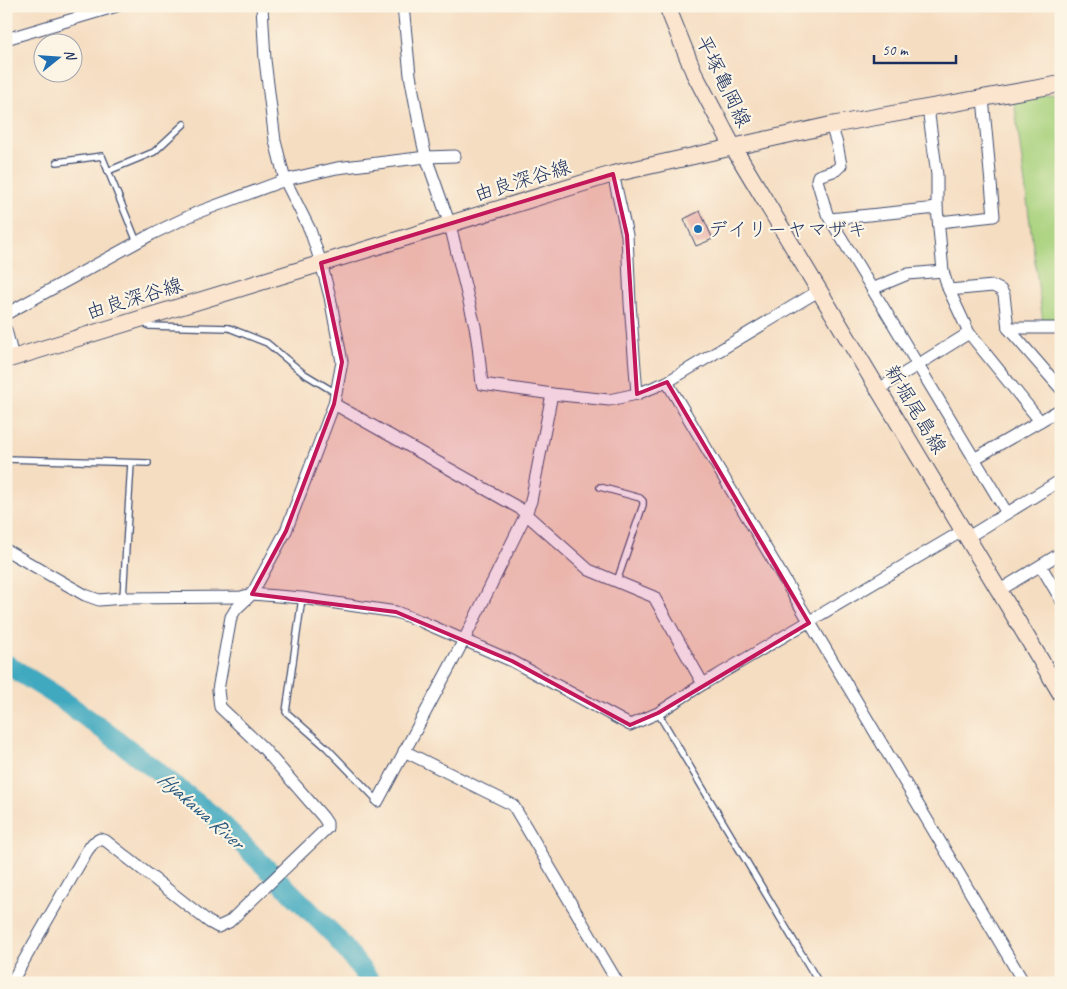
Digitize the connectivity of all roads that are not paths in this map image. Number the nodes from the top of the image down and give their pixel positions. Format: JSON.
{"nodes":[{"id":1,"x":117,"y":6,"type":"edge"},
{"id":2,"x":262,"y":6,"type":"edge"},
{"id":3,"x":403,"y":6,"type":"edge"},
{"id":4,"x":667,"y":6,"type":"edge"},
{"id":5,"x":6,"y":39,"type":"edge"},
{"id":6,"x":1061,"y":84,"type":"edge"},
{"id":7,"x":983,"y":98,"type":"junction"},
{"id":8,"x":928,"y":108,"type":"junction"},
{"id":9,"x":184,"y":124,"type":"dead end"},
{"id":10,"x":831,"y":125,"type":"junction"},
{"id":11,"x":733,"y":147,"type":"junction"},
{"id":12,"x":455,"y":156,"type":"dead end"},
{"id":13,"x":426,"y":157,"type":"junction"},
{"id":14,"x":58,"y":162,"type":"dead end"},
{"id":15,"x":108,"y":171,"type":"junction"},
{"id":16,"x":613,"y":174,"type":"junction"},
{"id":17,"x":284,"y":180,"type":"junction"},
{"id":18,"x":937,"y":208,"type":"junction"},
{"id":19,"x":830,"y":219,"type":"junction"},
{"id":20,"x":939,"y":222,"type":"junction"},
{"id":21,"x":450,"y":225,"type":"junction"},
{"id":22,"x":137,"y":242,"type":"junction"},
{"id":23,"x":321,"y":263,"type":"junction"},
{"id":24,"x":943,"y":271,"type":"junction"},
{"id":25,"x":872,"y":289,"type":"junction"},
{"id":26,"x":820,"y":290,"type":"junction"},
{"id":27,"x":949,"y":290,"type":"junction"},
{"id":28,"x":6,"y":314,"type":"edge"},
{"id":29,"x":139,"y":319,"type":"junction"},
{"id":30,"x":1008,"y":328,"type":"junction"},
{"id":31,"x":1061,"y":328,"type":"edge"},
{"id":32,"x":6,"y":330,"type":"edge"},
{"id":33,"x":969,"y":333,"type":"junction"},
{"id":34,"x":10,"y":358,"type":"edge"},
{"id":35,"x":918,"y":365,"type":"junction"},
{"id":36,"x":667,"y":382,"type":"junction"},
{"id":37,"x":879,"y":389,"type":"junction"},
{"id":38,"x":1061,"y":389,"type":"edge"},
{"id":39,"x":552,"y":394,"type":"junction"},
{"id":40,"x":637,"y":394,"type":"junction"},
{"id":41,"x":335,"y":399,"type":"junction"},
{"id":42,"x":1061,"y":409,"type":"edge"},
{"id":43,"x":1040,"y":420,"type":"junction"},
{"id":44,"x":6,"y":459,"type":"edge"},
{"id":45,"x":974,"y":459,"type":"junction"},
{"id":46,"x":131,"y":462,"type":"junction"},
{"id":47,"x":148,"y":462,"type":"dead end"},
{"id":48,"x":1061,"y":480,"type":"edge"},
{"id":49,"x":600,"y":487,"type":"dead end"},
{"id":50,"x":1006,"y":513,"type":"junction"},
{"id":51,"x":526,"y":514,"type":"junction"},
{"id":52,"x":966,"y":533,"type":"junction"},
{"id":53,"x":6,"y":550,"type":"edge"},
{"id":54,"x":1061,"y":553,"type":"edge"},
{"id":55,"x":1041,"y":566,"type":"junction"},
{"id":56,"x":617,"y":581,"type":"junction"},
{"id":57,"x":1000,"y":590,"type":"junction"},
{"id":58,"x":252,"y":594,"type":"junction"},
{"id":59,"x":123,"y":598,"type":"junction"},
{"id":60,"x":302,"y":598,"type":"junction"},
{"id":61,"x":1061,"y":600,"type":"edge"},
{"id":62,"x":809,"y":623,"type":"junction"},
{"id":63,"x":464,"y":640,"type":"junction"},
{"id":64,"x":703,"y":684,"type":"junction"},
{"id":65,"x":1061,"y":694,"type":"edge"},
{"id":66,"x":658,"y":713,"type":"junction"},
{"id":67,"x":404,"y":751,"type":"junction"},
{"id":68,"x":378,"y":801,"type":"joint"},
{"id":69,"x":11,"y":983,"type":"edge"},
{"id":70,"x":618,"y":983,"type":"edge"},
{"id":71,"x":818,"y":983,"type":"edge"},
{"id":72,"x":1024,"y":983,"type":"edge"}],
"edges":[{"from":1,"to":5,"type":"street"},
{"from":2,"to":17,"type":"street"},
{"from":3,"to":13,"type":"street"},
{"from":4,"to":11,"type":"main road","name":"平塚亀岡線"},
{"from":6,"to":7,"type":"main road","name":"由良深谷線"},
{"from":7,"to":8,"type":"main road","name":"由良深谷線"},
{"from":7,"to":20,"type":"street"},
{"from":8,"to":10,"type":"main road","name":"由良深谷線"},
{"from":8,"to":18,"type":"street"},
{"from":9,"to":15,"type":"lane"},
{"from":10,"to":11,"type":"main road","name":"由良深谷線"},
{"from":10,"to":19,"type":"street"},
{"from":11,"to":16,"type":"main road","name":"由良深谷線"},
{"from":11,"to":26,"type":"main road","name":"新堀尾島線"},
{"from":12,"to":13,"type":"street"},
{"from":13,"to":17,"type":"street"},
{"from":13,"to":21,"type":"street"},
{"from":14,"to":15,"type":"lane"},
{"from":15,"to":22,"type":"lane"},
{"from":16,"to":21,"type":"main road","name":"由良深谷線"},
{"from":16,"to":40,"type":"street"},
{"from":17,"to":22,"type":"street"},
{"from":17,"to":23,"type":"street"},
{"from":18,"to":19,"type":"street"},
{"from":18,"to":20,"type":"street"},
{"from":19,"to":25,"type":"street"},
{"from":20,"to":24,"type":"street"},
{"from":21,"to":23,"type":"main road","name":"由良深谷線"},
{"from":21,"to":39,"type":"street"},
{"from":22,"to":28,"type":"street"},
{"from":23,"to":29,"type":"main road","name":"由良深谷線"},
{"from":23,"to":41,"type":"street"},
{"from":24,"to":25,"type":"street"},
{"from":24,"to":27,"type":"street"},
{"from":25,"to":35,"type":"street"},
{"from":26,"to":36,"type":"street"},
{"from":26,"to":37,"type":"main road","name":"新堀尾島線"},
{"from":27,"to":30,"type":"street"},
{"from":27,"to":33,"type":"street"},
{"from":29,"to":34,"type":"main road","name":"由良深谷線"},
{"from":29,"to":41,"type":"lane"},
{"from":30,"to":31,"type":"street"},
{"from":30,"to":38,"type":"street"},
{"from":32,"to":34,"type":"street"},
{"from":33,"to":35,"type":"street"},
{"from":33,"to":43,"type":"street"},
{"from":35,"to":37,"type":"street"},
{"from":35,"to":45,"type":"street"},
{"from":36,"to":40,"type":"street"},
{"from":36,"to":62,"type":"street"},
{"from":37,"to":52,"type":"main road","name":"新堀尾島線"},
{"from":39,"to":40,"type":"street"},
{"from":39,"to":51,"type":"street"},
{"from":41,"to":51,"type":"street"},
{"from":41,"to":58,"type":"street"},
{"from":42,"to":43,"type":"street"},
{"from":43,"to":45,"type":"street"},
{"from":44,"to":46,"type":"lane"},
{"from":45,"to":50,"type":"street"},
{"from":46,"to":47,"type":"lane"},
{"from":46,"to":59,"type":"lane"},
{"from":48,"to":50,"type":"street"},
{"from":49,"to":56,"type":"lane"},
{"from":50,"to":52,"type":"street"},
{"from":51,"to":56,"type":"street"},
{"from":51,"to":63,"type":"street"},
{"from":52,"to":57,"type":"main road","name":"新堀尾島線"},
{"from":52,"to":62,"type":"street"},
{"from":53,"to":59,"type":"street"},
{"from":54,"to":55,"type":"street"},
{"from":55,"to":57,"type":"street"},
{"from":55,"to":61,"type":"street"},
{"from":56,"to":64,"type":"street"},
{"from":57,"to":65,"type":"main road","name":"新堀尾島線"},
{"from":58,"to":59,"type":"street"},
{"from":58,"to":60,"type":"street"},
{"from":58,"to":69,"type":"street"},
{"from":60,"to":63,"type":"street"},
{"from":60,"to":68,"type":"lane"},
{"from":62,"to":64,"type":"street"},
{"from":62,"to":72,"type":"street"},
{"from":63,"to":66,"type":"street"},
{"from":63,"to":67,"type":"street"},
{"from":64,"to":66,"type":"street"},
{"from":66,"to":71,"type":"lane"},
{"from":67,"to":68,"type":"street"},
{"from":67,"to":70,"type":"street"}]}
